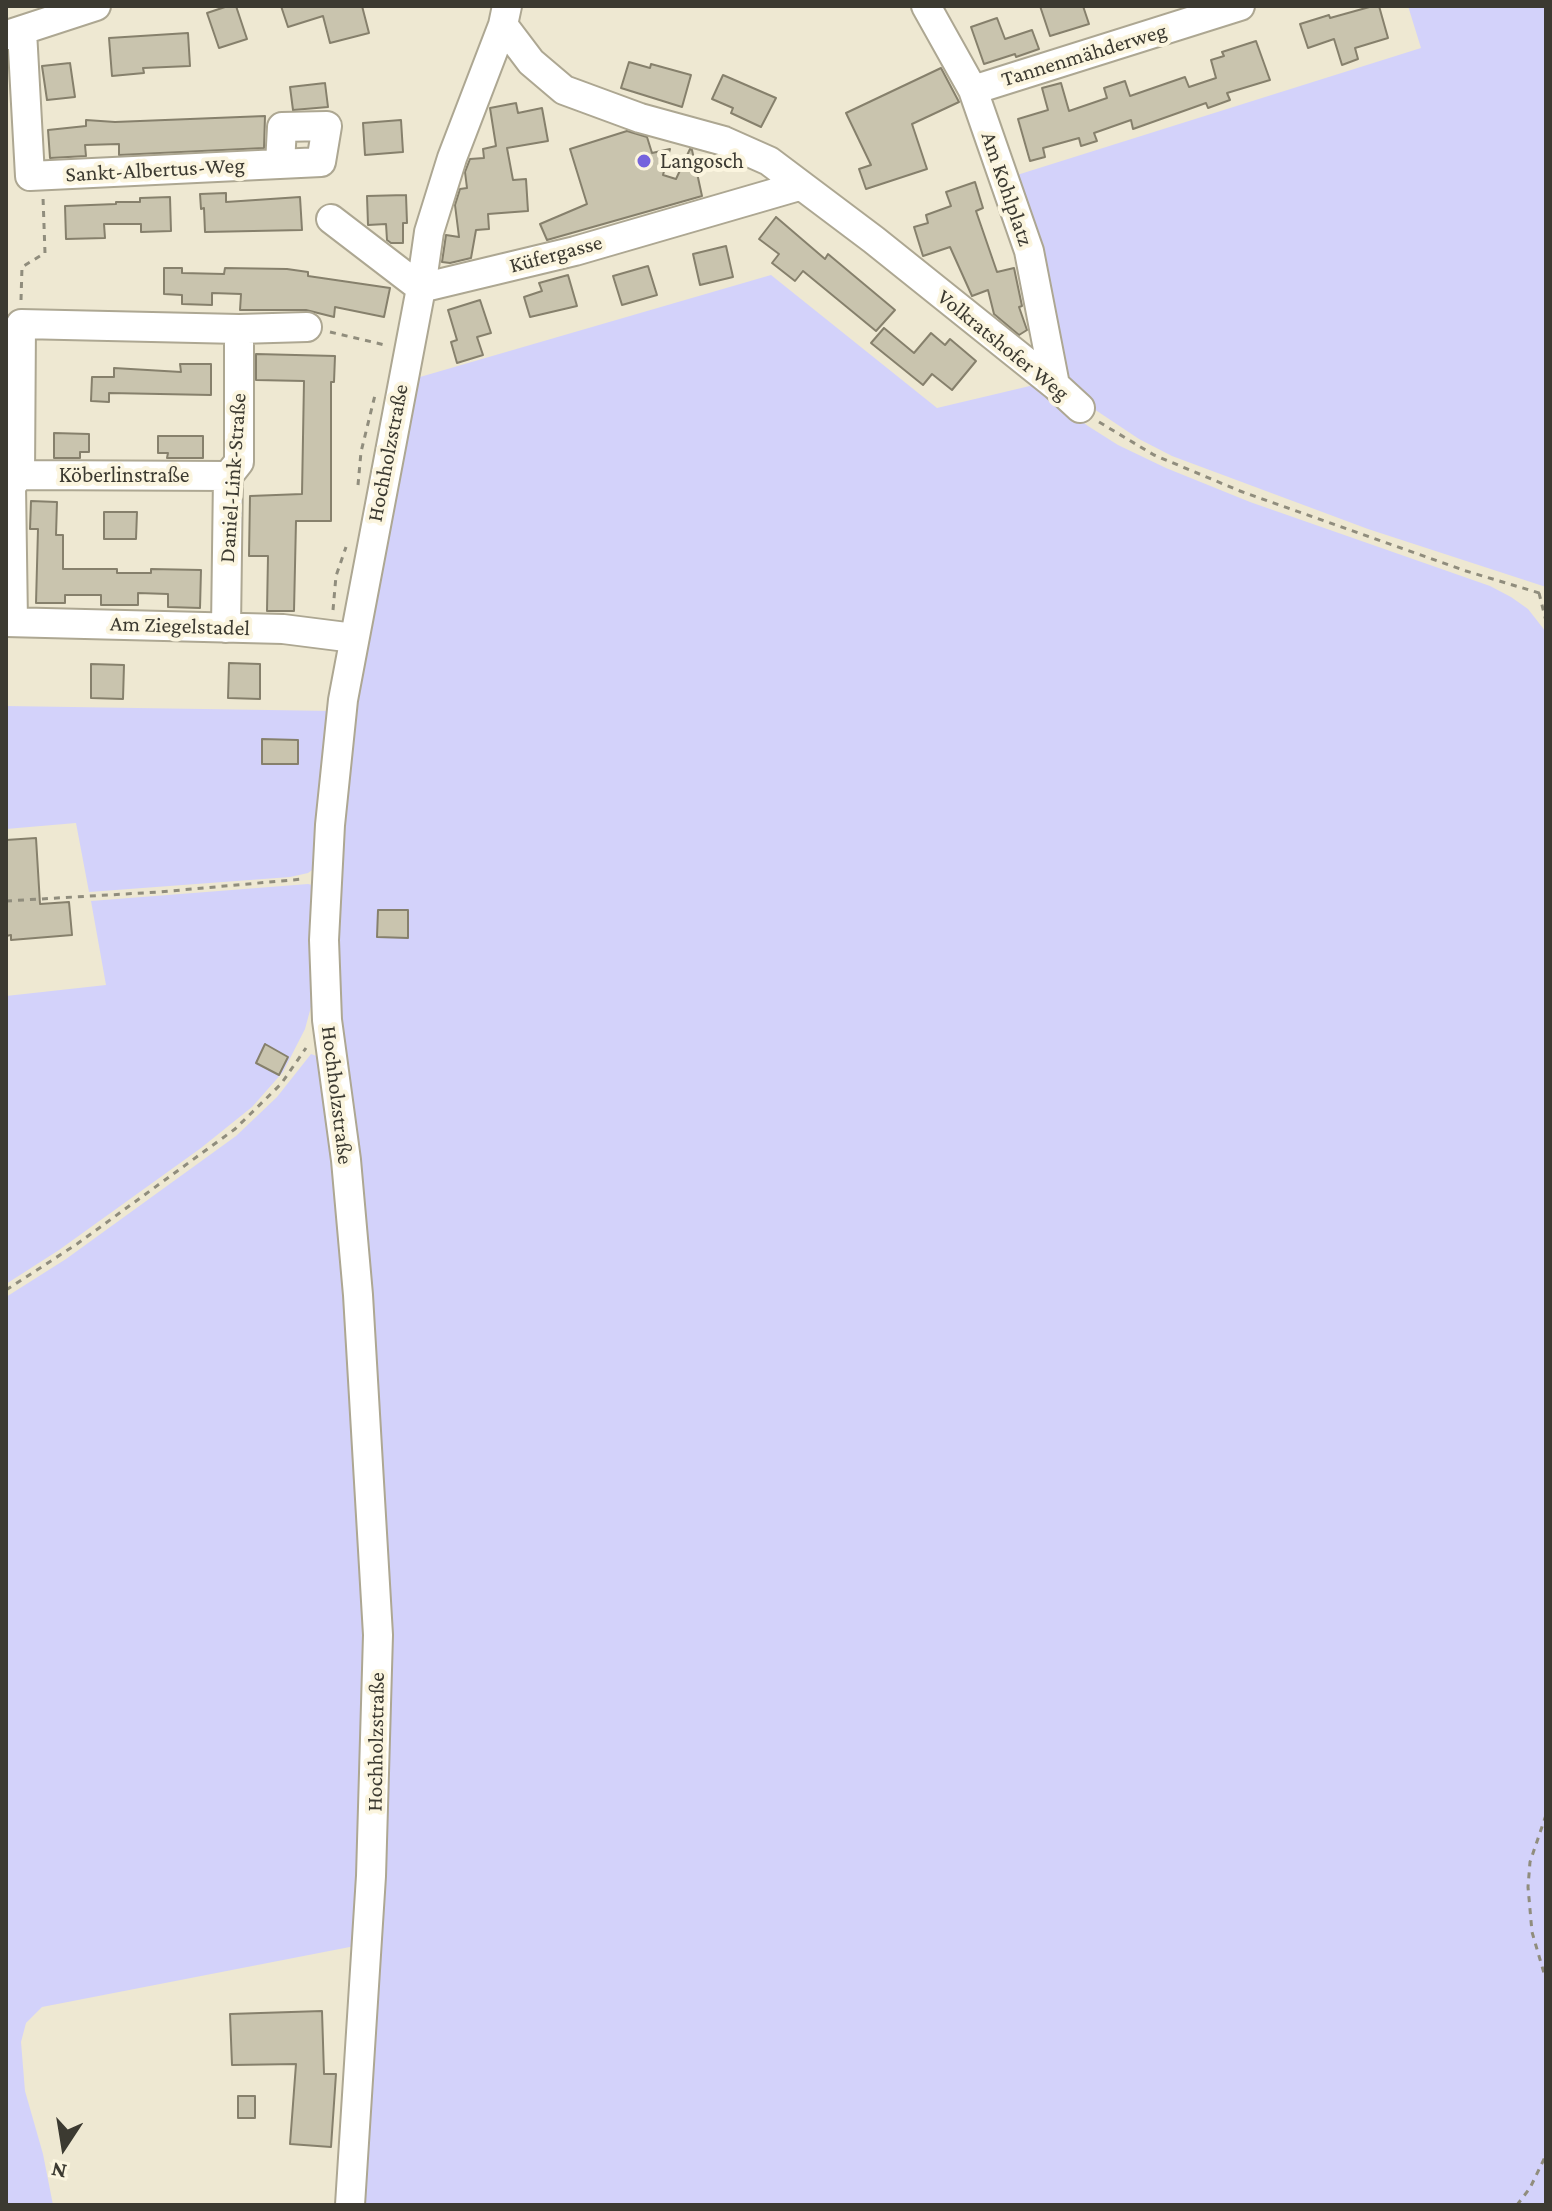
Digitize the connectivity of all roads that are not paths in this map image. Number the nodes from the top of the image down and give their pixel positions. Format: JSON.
{"nodes":[{"id":1,"x":96,"y":6,"type":"edge"},
{"id":2,"x":926,"y":6,"type":"edge"},
{"id":3,"x":1240,"y":6,"type":"edge"},
{"id":4,"x":505,"y":16,"type":"edge"},
{"id":5,"x":14,"y":33,"type":"edge"},
{"id":6,"x":973,"y":90,"type":"junction"},
{"id":7,"x":17,"y":147,"type":"edge"},
{"id":8,"x":280,"y":164,"type":"dead end"},
{"id":9,"x":26,"y":176,"type":"edge"},
{"id":10,"x":799,"y":186,"type":"junction"},
{"id":11,"x":331,"y":219,"type":"dead end"},
{"id":12,"x":421,"y":288,"type":"junction"},
{"id":13,"x":307,"y":327,"type":"road end"},
{"id":14,"x":239,"y":329,"type":"junction"},
{"id":15,"x":1055,"y":385,"type":"junction"},
{"id":16,"x":1080,"y":408,"type":"road end"},
{"id":17,"x":20,"y":475,"type":"junction"},
{"id":18,"x":228,"y":476,"type":"junction"},
{"id":19,"x":9,"y":622,"type":"edge"},
{"id":20,"x":226,"y":628,"type":"junction"},
{"id":21,"x":342,"y":636,"type":"junction"},
{"id":22,"x":350,"y":2205,"type":"edge"}],
"edges":[{"from":1,"to":5,"type":"street"},
{"from":2,"to":6,"type":"street","name":"Am Kohlplatz"},
{"from":3,"to":6,"type":"street","name":"Tannenmähderweg"},
{"from":4,"to":10,"type":"street","name":"Volkratshofer Weg"},
{"from":4,"to":12,"type":"street","name":"Hochholzstraße"},
{"from":5,"to":7,"type":"street"},
{"from":6,"to":15,"type":"street","name":"Am Kohlplatz"},
{"from":7,"to":9,"type":"street"},
{"from":8,"to":9,"type":"street","name":"Sankt-Albertus-Weg"},
{"from":10,"to":12,"type":"street","name":"Küfergasse"},
{"from":10,"to":15,"type":"street","name":"Volkratshofer Weg"},
{"from":11,"to":12,"type":"street"},
{"from":12,"to":21,"type":"street","name":"Hochholzstraße"},
{"from":13,"to":14,"type":"street"},
{"from":14,"to":17,"type":"street"},
{"from":14,"to":18,"type":"street","name":"Daniel-Link-Straße"},
{"from":15,"to":16,"type":"street","name":"Volkratshofer Weg"},
{"from":17,"to":18,"type":"street","name":"Köberlinstraße"},
{"from":17,"to":19,"type":"street"},
{"from":18,"to":20,"type":"street","name":"Daniel-Link-Straße"},
{"from":19,"to":20,"type":"street","name":"Am Ziegelstadel"},
{"from":20,"to":21,"type":"street","name":"Am Ziegelstadel"},
{"from":21,"to":22,"type":"street","name":"Hochholzstraße"}]}
